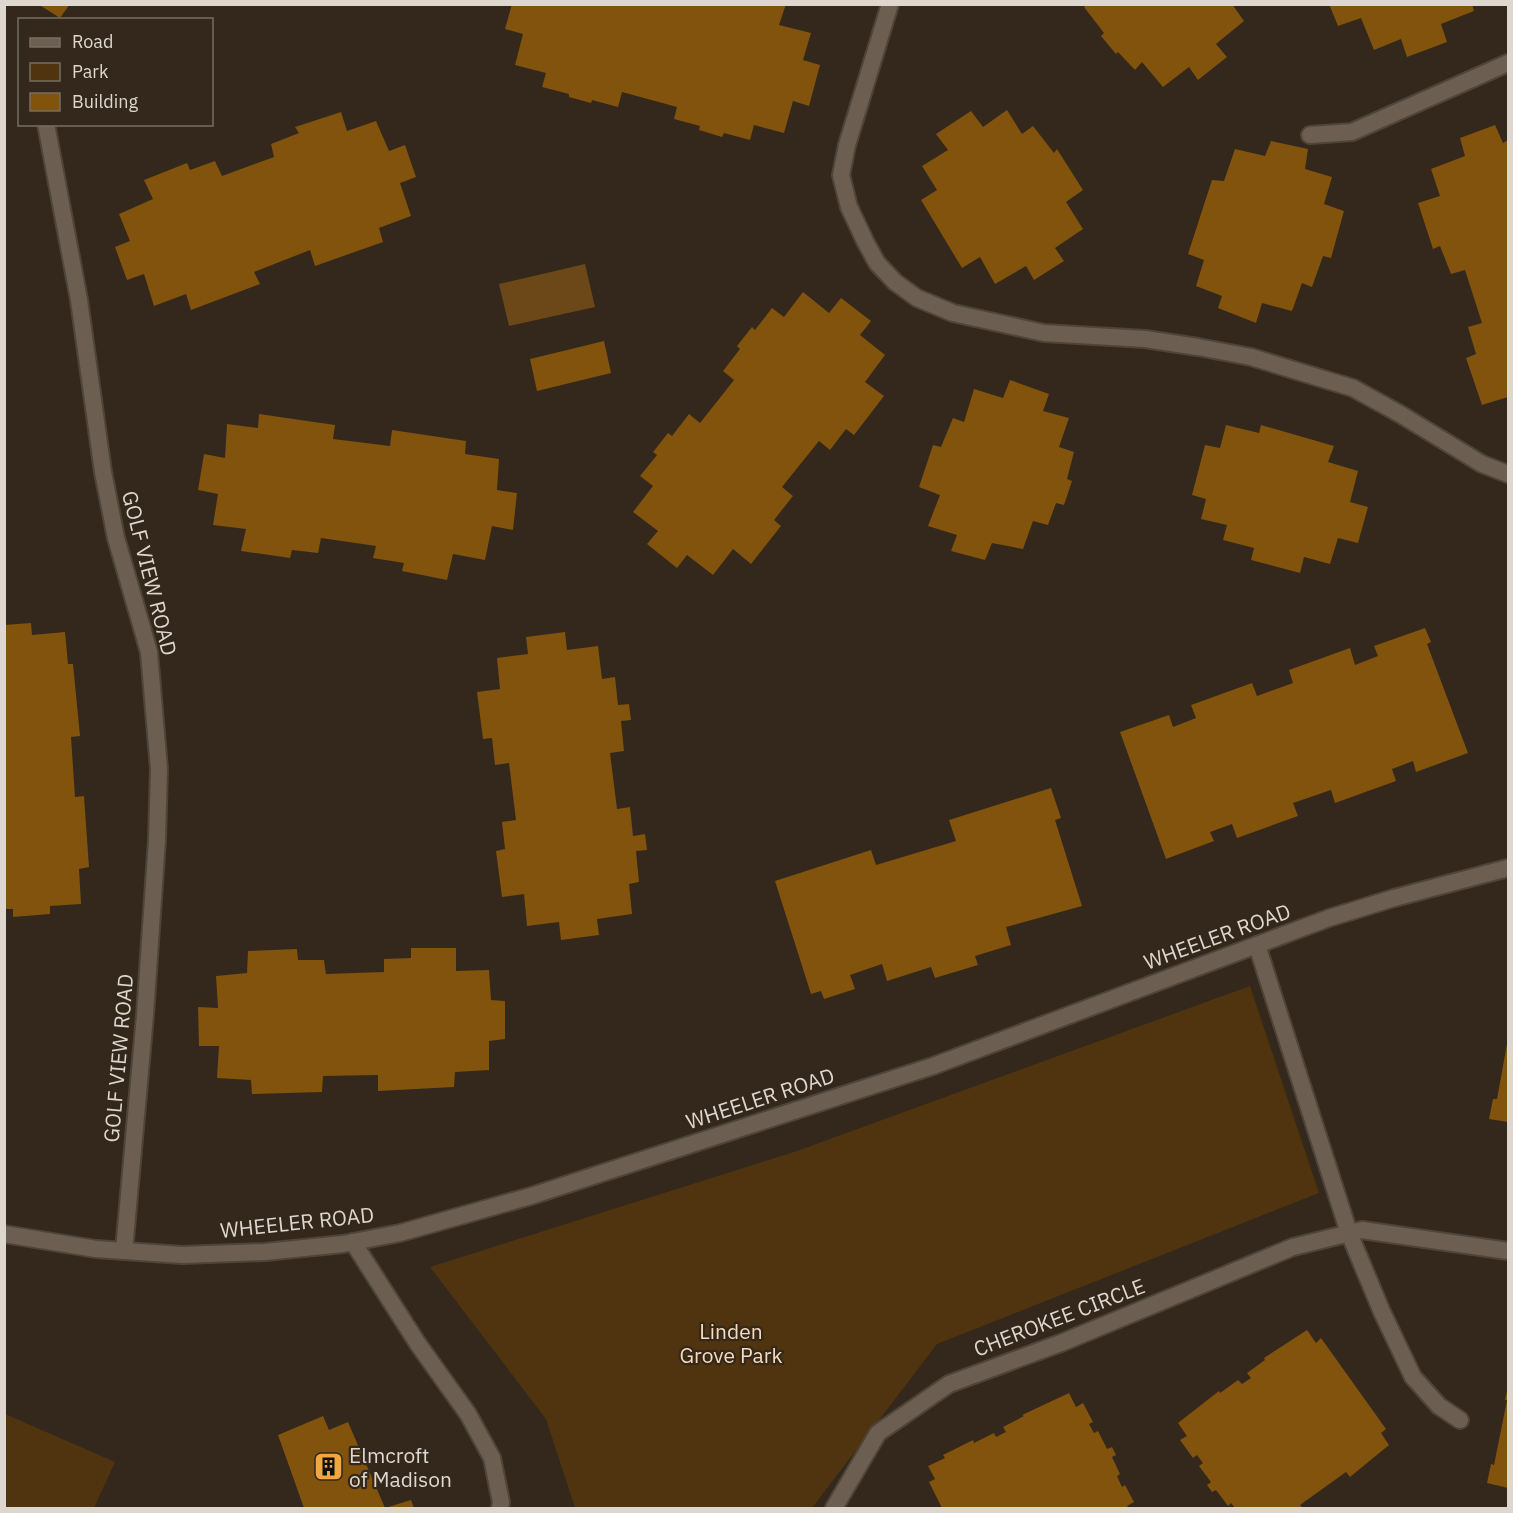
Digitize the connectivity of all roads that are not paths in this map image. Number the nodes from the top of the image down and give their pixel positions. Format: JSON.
{"nodes":[{"id":1,"x":890,"y":4,"type":"edge"},
{"id":2,"x":1509,"y":63,"type":"edge"},
{"id":3,"x":46,"y":126,"type":"edge"},
{"id":4,"x":1310,"y":135,"type":"dead end"},
{"id":5,"x":1509,"y":474,"type":"edge"},
{"id":6,"x":1509,"y":868,"type":"edge"},
{"id":7,"x":1257,"y":945,"type":"junction"},
{"id":8,"x":1349,"y":1233,"type":"junction"},
{"id":9,"x":4,"y":1234,"type":"edge"},
{"id":10,"x":353,"y":1242,"type":"junction"},
{"id":11,"x":124,"y":1251,"type":"junction"},
{"id":12,"x":1509,"y":1251,"type":"edge"},
{"id":13,"x":1460,"y":1420,"type":"dead end"},
{"id":14,"x":500,"y":1509,"type":"edge"},
{"id":15,"x":834,"y":1509,"type":"edge"}],
"edges":[{"from":1,"to":5,"type":"street"},
{"from":2,"to":4,"type":"street"},
{"from":3,"to":11,"type":"street","name":"GOLF VIEW ROAD"},
{"from":6,"to":7,"type":"street","name":"WHEELER ROAD"},
{"from":7,"to":8,"type":"street"},
{"from":7,"to":10,"type":"street","name":"WHEELER ROAD"},
{"from":8,"to":12,"type":"street","name":"CHEROKEE CIRCLE"},
{"from":8,"to":13,"type":"street"},
{"from":8,"to":15,"type":"street","name":"CHEROKEE CIRCLE"},
{"from":9,"to":11,"type":"street","name":"WHEELER ROAD"},
{"from":10,"to":11,"type":"street","name":"WHEELER ROAD"},
{"from":10,"to":14,"type":"street"}]}
